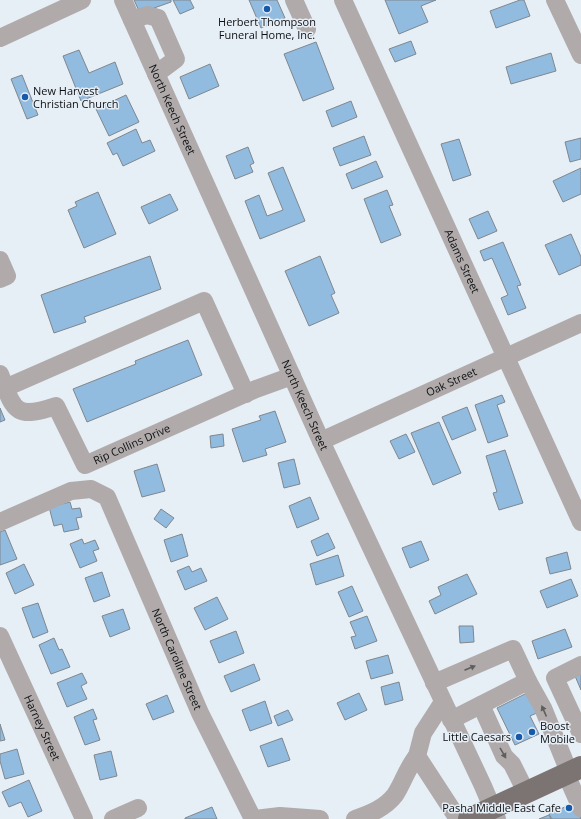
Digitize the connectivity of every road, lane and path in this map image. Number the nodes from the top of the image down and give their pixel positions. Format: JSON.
{"nodes":[{"id":1,"x":82,"y":0,"type":"edge"},
{"id":2,"x":123,"y":0,"type":"edge"},
{"id":3,"x":294,"y":0,"type":"edge"},
{"id":4,"x":343,"y":0,"type":"edge"},
{"id":5,"x":555,"y":0,"type":"edge"},
{"id":6,"x":132,"y":20,"type":"junction"},
{"id":7,"x":307,"y":29,"type":"dead end"},
{"id":8,"x":0,"y":38,"type":"edge"},
{"id":9,"x":581,"y":55,"type":"edge"},
{"id":10,"x":156,"y":74,"type":"junction"},
{"id":11,"x":581,"y":324,"type":"edge"},
{"id":12,"x":504,"y":357,"type":"junction"},
{"id":13,"x":292,"y":376,"type":"junction"},
{"id":14,"x":3,"y":381,"type":"edge"},
{"id":15,"x":246,"y":394,"type":"junction"},
{"id":16,"x":321,"y":441,"type":"junction"},
{"id":17,"x":575,"y":494,"type":"edge"},
{"id":18,"x":0,"y":522,"type":"edge"},
{"id":19,"x":581,"y":522,"type":"edge"},
{"id":20,"x":0,"y":636,"type":"edge"},
{"id":21,"x":581,"y":665,"type":"edge"},
{"id":22,"x":528,"y":681,"type":"junction"},
{"id":23,"x":434,"y":683,"type":"junction"},
{"id":24,"x":443,"y":702,"type":"junction"},
{"id":25,"x":481,"y":705,"type":"junction"},
{"id":26,"x":451,"y":720,"type":"junction"},
{"id":27,"x":581,"y":734,"type":"edge"},
{"id":28,"x":417,"y":756,"type":"junction"},
{"id":29,"x":572,"y":771,"type":"edge"},
{"id":30,"x":526,"y":792,"type":"junction"},
{"id":31,"x":138,"y":808,"type":"dead end"},
{"id":32,"x":581,"y":808,"type":"edge"},
{"id":33,"x":495,"y":814,"type":"edge"},
{"id":34,"x":84,"y":819,"type":"edge"},
{"id":35,"x":113,"y":819,"type":"edge"},
{"id":36,"x":254,"y":819,"type":"edge"},
{"id":37,"x":320,"y":819,"type":"edge"},
{"id":38,"x":355,"y":819,"type":"edge"},
{"id":39,"x":458,"y":819,"type":"edge"},
{"id":40,"x":469,"y":819,"type":"edge"}],
"edges":[{"from":1,"to":8,"type":"street"},
{"from":2,"to":6,"type":"street","name":"North Keech Street"},
{"from":3,"to":7,"type":"street"},
{"from":4,"to":12,"type":"street","name":"Adams Street"},
{"from":5,"to":9,"type":"street"},
{"from":6,"to":10,"type":"street","name":"North Keech Street"},
{"from":6,"to":10,"type":"street"},
{"from":10,"to":13,"type":"street","name":"North Keech Street"},
{"from":11,"to":12,"type":"street","name":"Oak Street"},
{"from":12,"to":16,"type":"street","name":"Oak Street"},
{"from":12,"to":17,"type":"street","name":"Adams Street"},
{"from":13,"to":15,"type":"street","name":"Rip Collins Drive"},
{"from":13,"to":16,"type":"street","name":"North Keech Street"},
{"from":14,"to":15,"type":"street","name":"Rip Collins Drive"},
{"from":14,"to":15,"type":"street"},
{"from":16,"to":23,"type":"street","name":"North Keech Street"},
{"from":17,"to":19,"type":"street","name":"Adams Street"},
{"from":18,"to":36,"type":"street","name":"North Caroline Street"},
{"from":20,"to":34,"type":"street","name":"Harney Street"},
{"from":21,"to":27,"type":"street"},
{"from":23,"to":22,"type":"street","one_way":true},
{"from":22,"to":25,"type":"street"},
{"from":29,"to":22,"type":"street","one_way":true},
{"from":23,"to":24,"type":"street","name":"North Keech Street"},
{"from":24,"to":26,"type":"street","name":"North Keech Street"},
{"from":24,"to":28,"type":"street"},
{"from":25,"to":26,"type":"street"},
{"from":25,"to":30,"type":"street","one_way":true},
{"from":26,"to":33,"type":"street","name":"North Keech Street"},
{"from":28,"to":38,"type":"street"},
{"from":28,"to":39,"type":"street"},
{"from":29,"to":30,"type":"main road"},
{"from":29,"to":32,"type":"street"},
{"from":30,"to":33,"type":"main road"},
{"from":31,"to":35,"type":"street"},
{"from":33,"to":40,"type":"main road"},
{"from":36,"to":37,"type":"street"}]}
